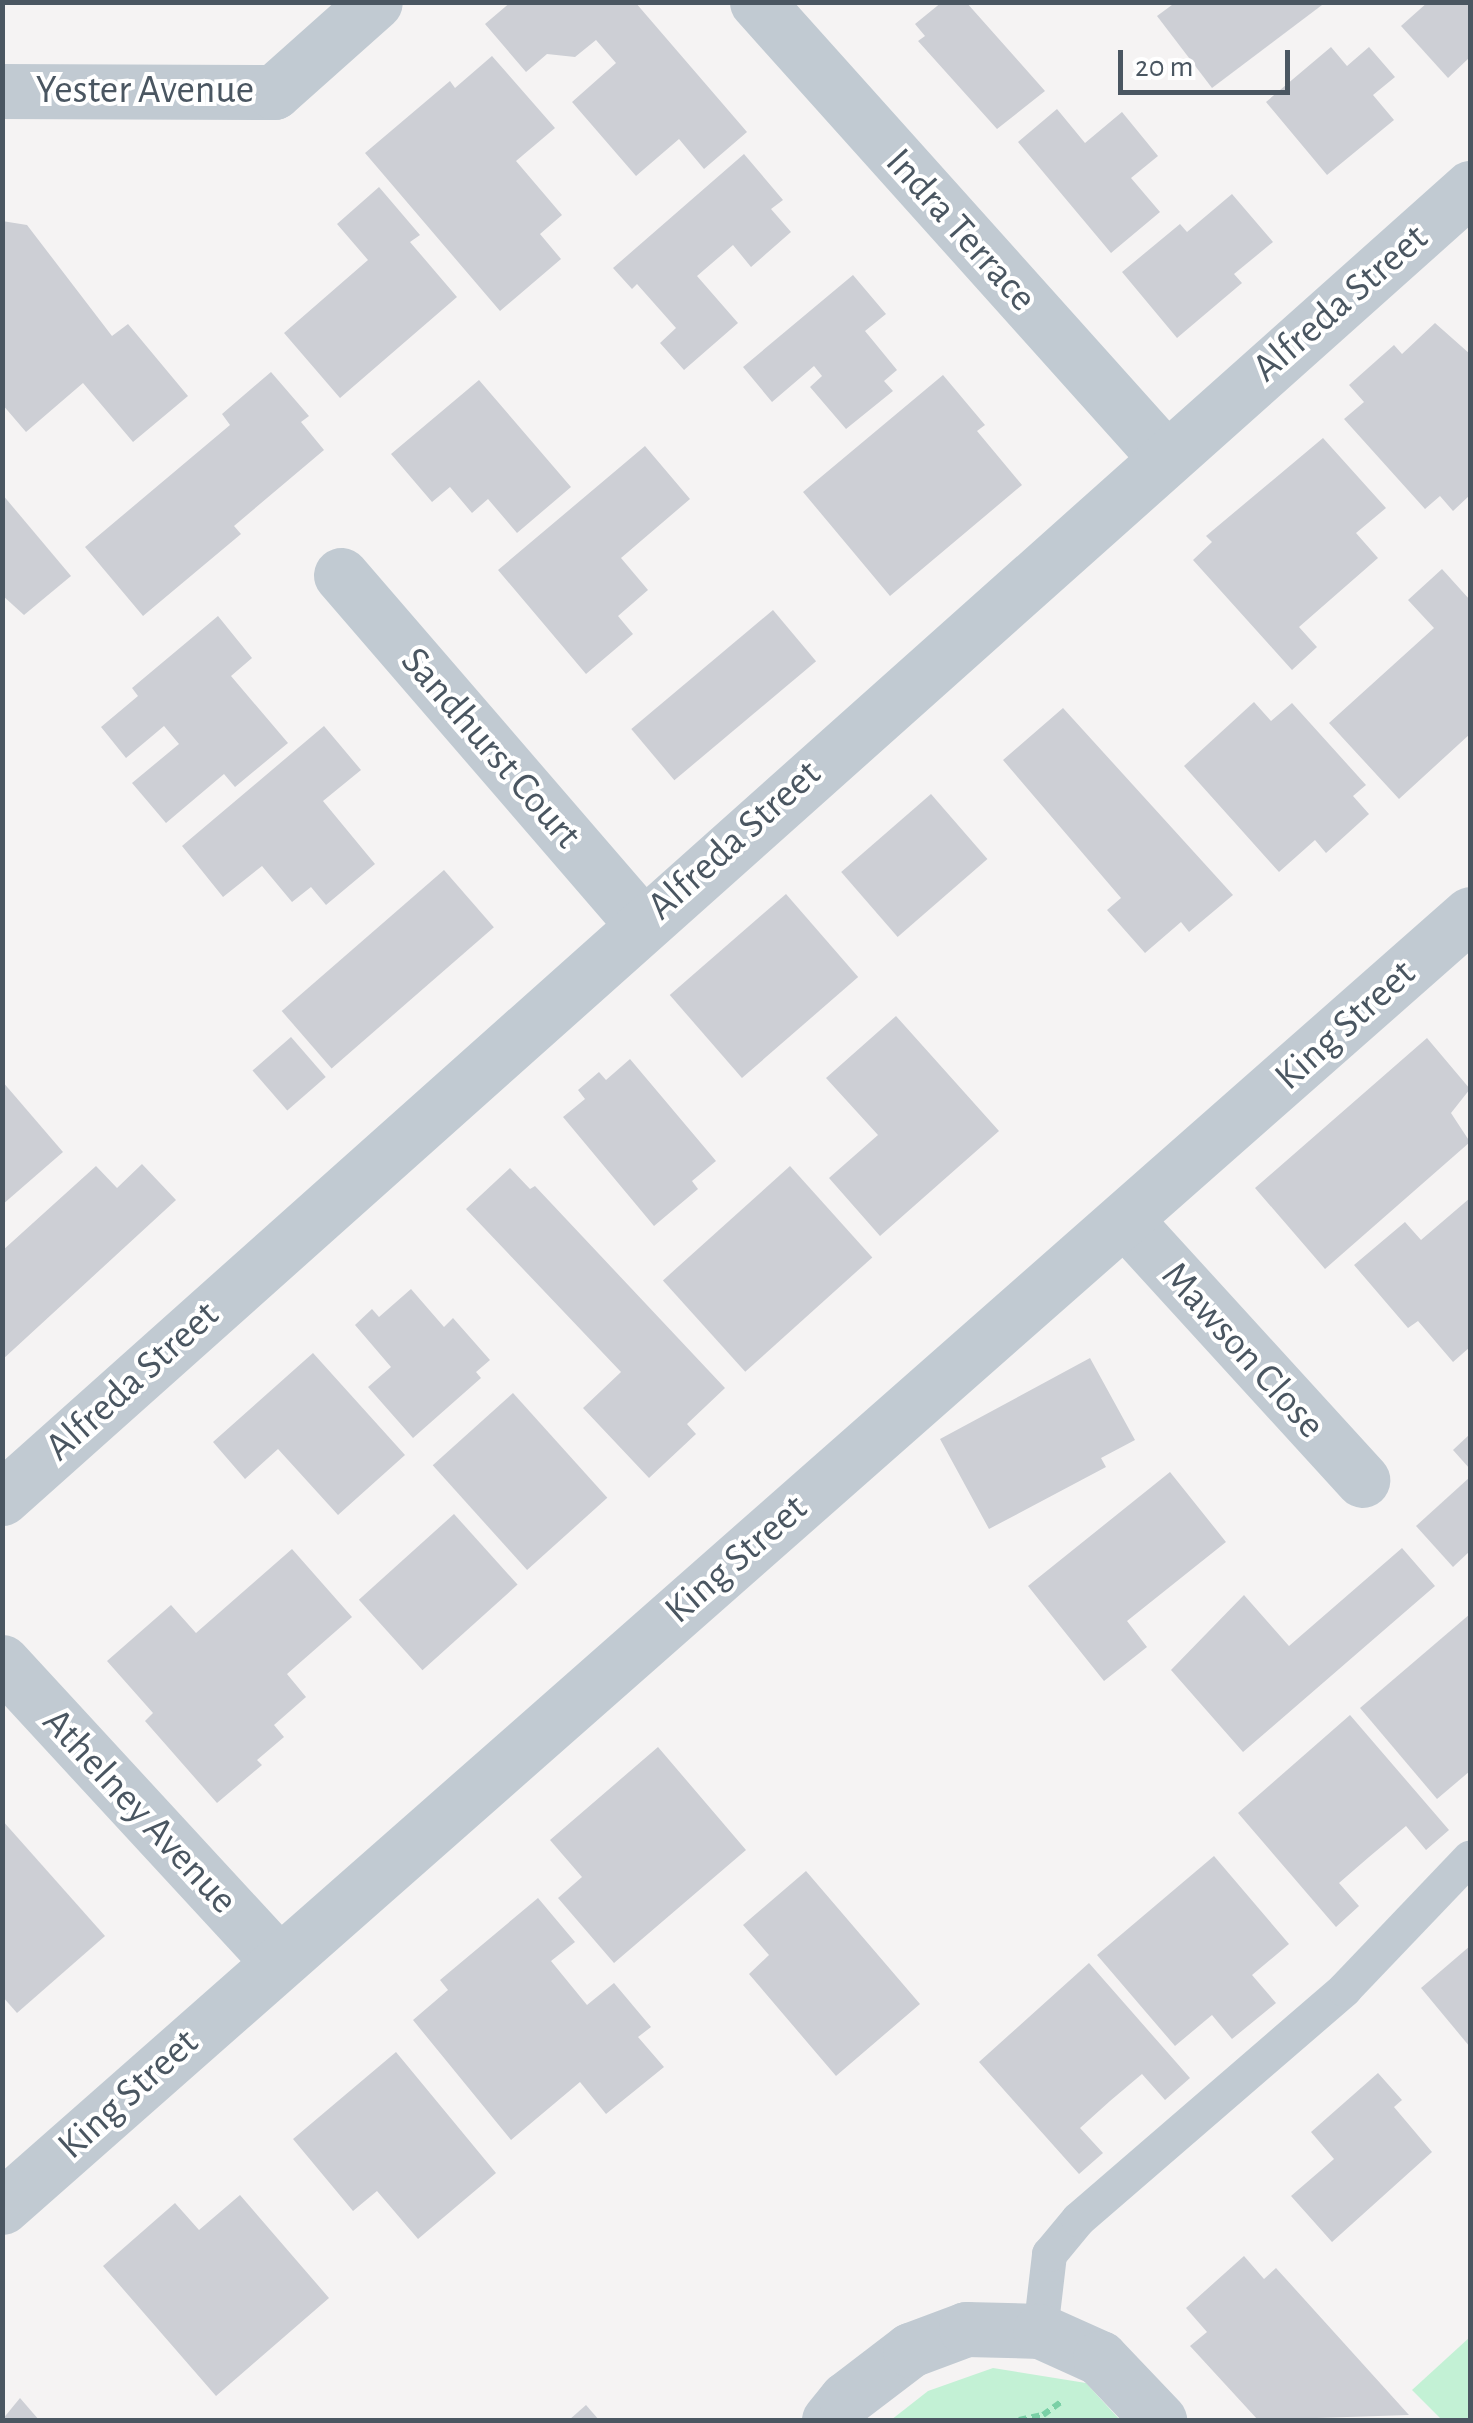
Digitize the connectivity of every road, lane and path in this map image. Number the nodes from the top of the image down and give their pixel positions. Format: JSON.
{"nodes":[{"id":1,"x":375,"y":2,"type":"edge"},
{"id":2,"x":757,"y":2,"type":"edge"},
{"id":3,"x":2,"y":91,"type":"edge"},
{"id":4,"x":1470,"y":188,"type":"edge"},
{"id":5,"x":1165,"y":457,"type":"junction"},
{"id":6,"x":342,"y":575,"type":"dead end"},
{"id":7,"x":1470,"y":914,"type":"edge"},
{"id":8,"x":641,"y":922,"type":"junction"},
{"id":9,"x":1124,"y":1220,"type":"junction"},
{"id":10,"x":1362,"y":1480,"type":"dead end"},
{"id":11,"x":2,"y":1498,"type":"edge"},
{"id":12,"x":2,"y":1662,"type":"edge"},
{"id":13,"x":1470,"y":1857,"type":"edge"},
{"id":14,"x":278,"y":1960,"type":"junction"},
{"id":15,"x":2,"y":2207,"type":"edge"},
{"id":16,"x":1040,"y":2331,"type":"junction"},
{"id":17,"x":829,"y":2420,"type":"edge"},
{"id":18,"x":1159,"y":2420,"type":"edge"}],
"edges":[{"from":1,"to":3,"type":"street","name":"Yester Avenue"},
{"from":2,"to":5,"type":"street","name":"Indra Terrace"},
{"from":4,"to":5,"type":"street","name":"Alfreda Street"},
{"from":5,"to":8,"type":"street","name":"Alfreda Street"},
{"from":6,"to":8,"type":"street","name":"Sandhurst Court"},
{"from":7,"to":9,"type":"street","name":"King Street"},
{"from":8,"to":11,"type":"street","name":"Alfreda Street"},
{"from":9,"to":10,"type":"street","name":"Mawson Close"},
{"from":9,"to":14,"type":"street","name":"King Street"},
{"from":12,"to":14,"type":"street","name":"Athelney Avenue"},
{"from":13,"to":16,"type":"lane"},
{"from":14,"to":15,"type":"street","name":"King Street"},
{"from":16,"to":17,"type":"street"},
{"from":16,"to":18,"type":"street"}]}
